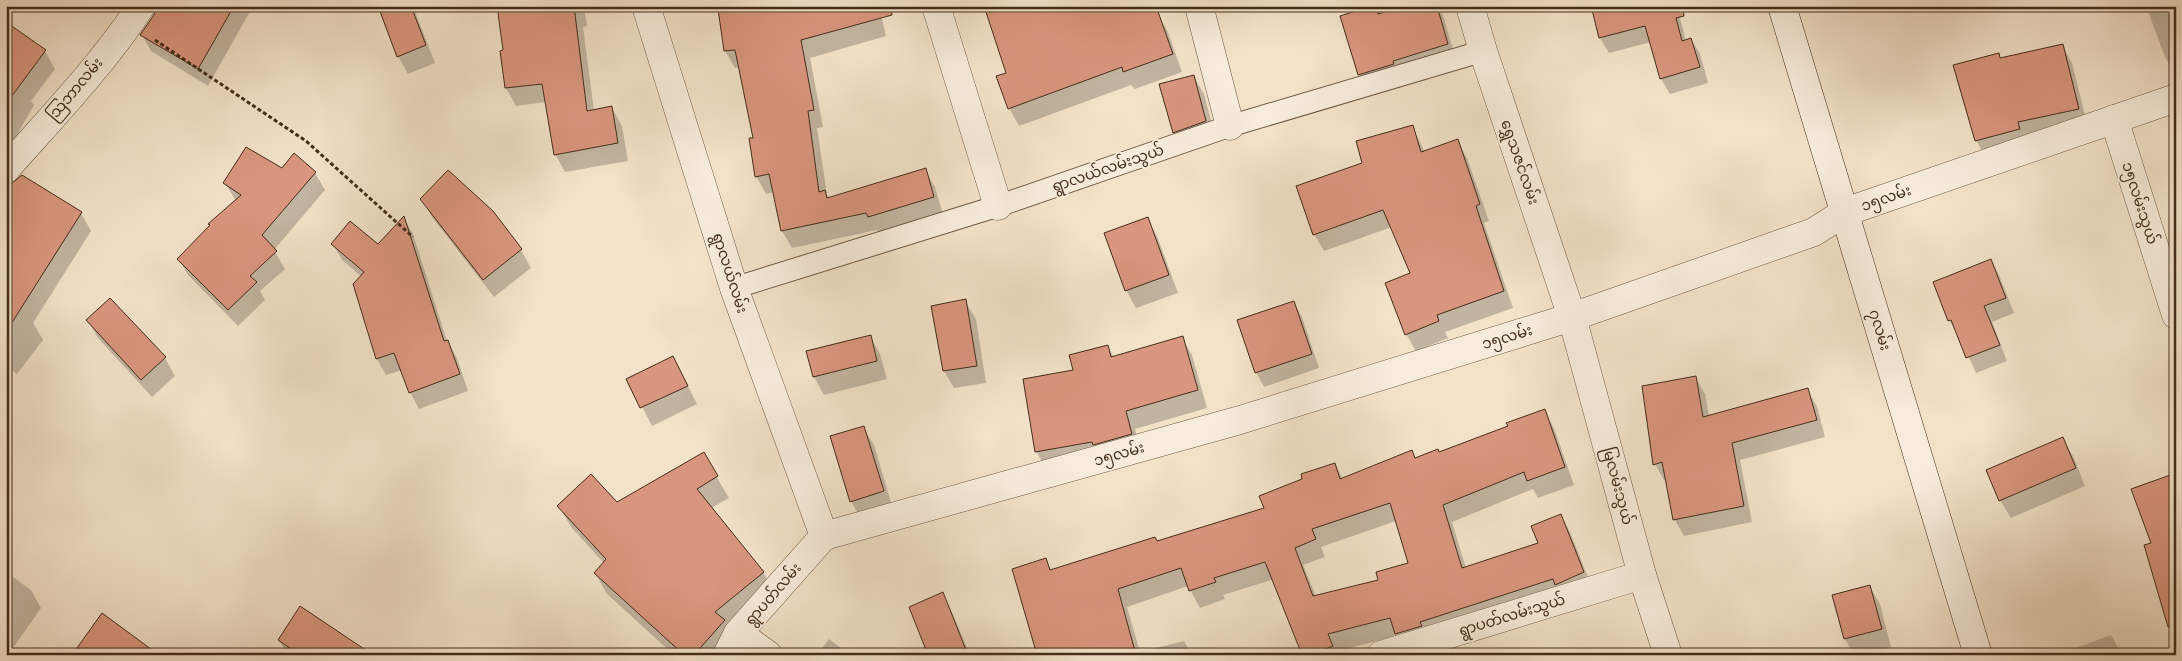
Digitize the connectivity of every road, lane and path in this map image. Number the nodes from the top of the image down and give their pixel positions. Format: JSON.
{"nodes":[{"id":1,"x":646,"y":6,"type":"edge"},
{"id":2,"x":936,"y":6,"type":"edge"},
{"id":3,"x":1198,"y":6,"type":"edge"},
{"id":4,"x":1470,"y":6,"type":"edge"},
{"id":5,"x":1782,"y":6,"type":"edge"},
{"id":6,"x":135,"y":14,"type":"edge"},
{"id":7,"x":1483,"y":51,"type":"junction"},
{"id":8,"x":2176,"y":98,"type":"edge"},
{"id":9,"x":2114,"y":119,"type":"junction"},
{"id":10,"x":1230,"y":126,"type":"junction"},
{"id":11,"x":6,"y":169,"type":"edge"},
{"id":12,"x":998,"y":206,"type":"junction"},
{"id":13,"x":1845,"y":212,"type":"junction"},
{"id":14,"x":413,"y":237,"type":"dead end"},
{"id":15,"x":734,"y":288,"type":"junction"},
{"id":16,"x":2176,"y":315,"type":"edge"},
{"id":17,"x":1572,"y":316,"type":"junction"},
{"id":18,"x":824,"y":536,"type":"junction"},
{"id":19,"x":1642,"y":575,"type":"junction"},
{"id":20,"x":732,"y":644,"type":"edge"},
{"id":21,"x":768,"y":655,"type":"edge"},
{"id":22,"x":1381,"y":655,"type":"edge"},
{"id":23,"x":1668,"y":655,"type":"edge"},
{"id":24,"x":1978,"y":655,"type":"edge"}],
"edges":[{"from":1,"to":15,"type":"street","name":"ရွာလယ်လမ်း"},
{"from":2,"to":12,"type":"street"},
{"from":3,"to":10,"type":"street"},
{"from":4,"to":7,"type":"street","name":"ရွှေသဇင်လမ်း"},
{"from":5,"to":13,"type":"street","name":"၇လမ်း"},
{"from":6,"to":11,"type":"street","name":"သြဘာလမ်း"},
{"from":6,"to":14,"type":"path"},
{"from":7,"to":10,"type":"lane","name":"ရွာလယ်လမ်းသွယ်"},
{"from":7,"to":17,"type":"street","name":"ရွှေသဇင်လမ်း"},
{"from":8,"to":9,"type":"street","name":"၁၅လမ်း"},
{"from":9,"to":13,"type":"street","name":"၁၅လမ်း"},
{"from":9,"to":16,"type":"street","name":"၁၅လမ်းသွယ်"},
{"from":10,"to":12,"type":"lane","name":"ရွာလယ်လမ်းသွယ်"},
{"from":12,"to":15,"type":"lane","name":"ရွာလယ်လမ်းသွယ်"},
{"from":13,"to":17,"type":"street","name":"၁၅လမ်း"},
{"from":13,"to":24,"type":"street","name":"၇လမ်း"},
{"from":15,"to":18,"type":"street","name":"ရွာလယ်လမ်း"},
{"from":17,"to":18,"type":"street","name":"၁၅လမ်း"},
{"from":17,"to":19,"type":"street","name":"မြလမ်းသွယ်"},
{"from":18,"to":20,"type":"street","name":"ရွာပတ်လမ်း"},
{"from":19,"to":22,"type":"street","name":"ရွာပတ်လမ်းသွယ်"},
{"from":19,"to":23,"type":"street","name":"မြလမ်းသွယ်"},
{"from":20,"to":21,"type":"street"}]}
